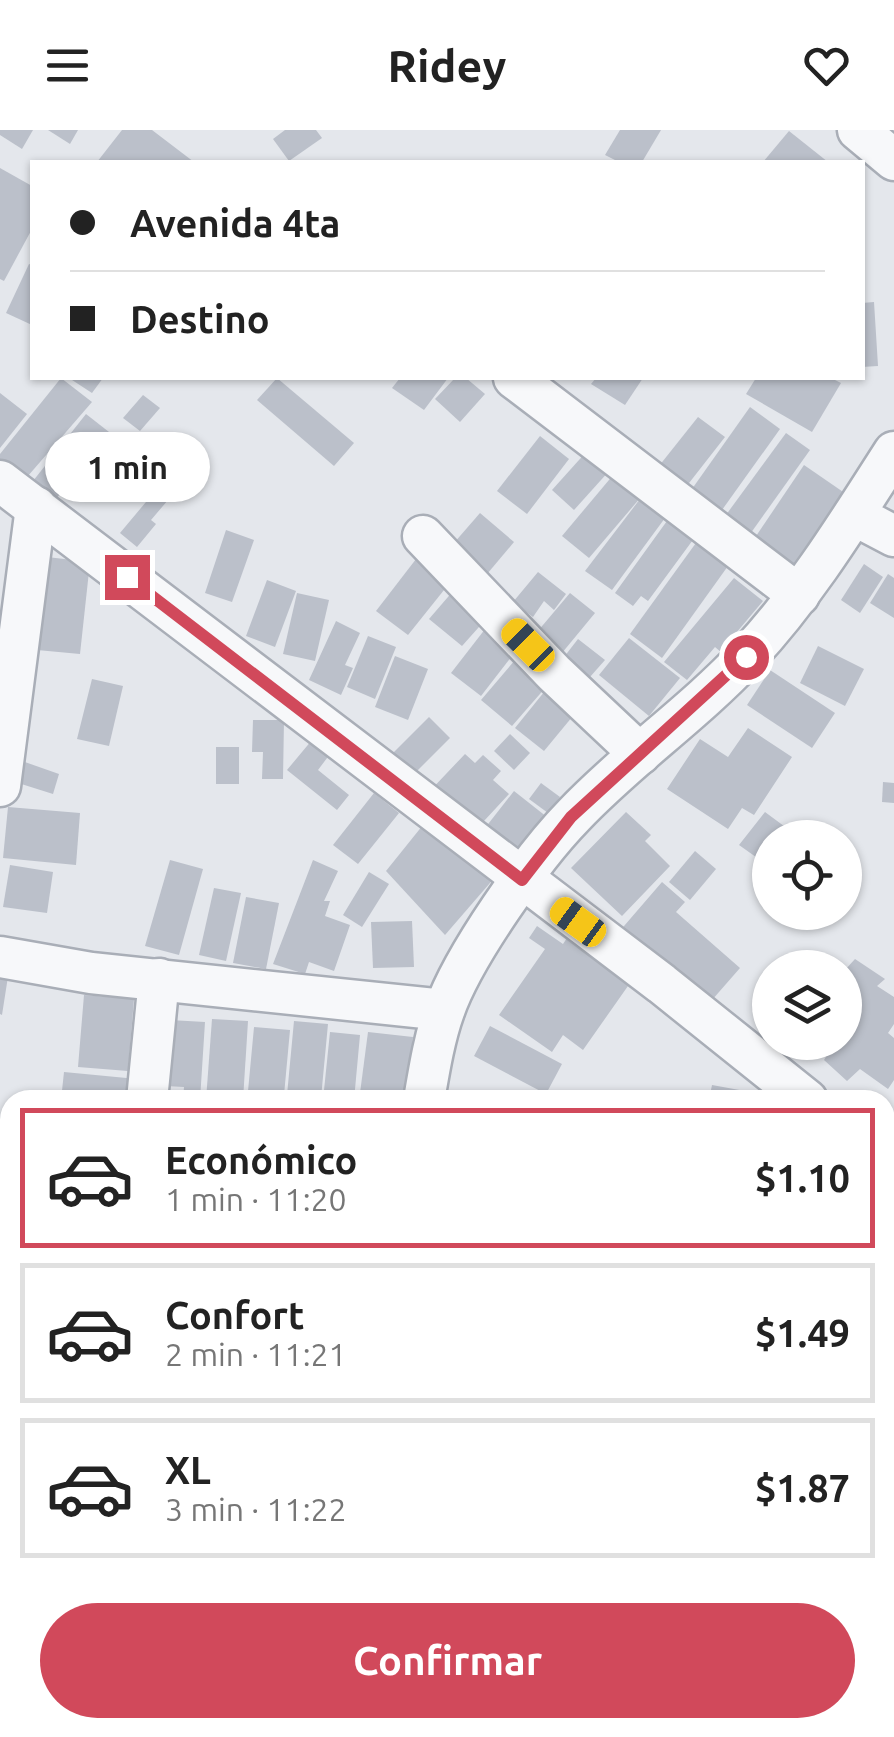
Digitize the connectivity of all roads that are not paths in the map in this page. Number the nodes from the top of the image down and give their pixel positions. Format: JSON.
{"nodes":[{"id":1,"x":858,"y":130,"type":"edge"},
{"id":2,"x":894,"y":160,"type":"edge"},
{"id":3,"x":517,"y":380,"type":"edge"},
{"id":4,"x":894,"y":452,"type":"edge"},
{"id":5,"x":0,"y":481,"type":"edge"},
{"id":6,"x":36,"y":507,"type":"junction"},
{"id":7,"x":854,"y":515,"type":"junction"},
{"id":8,"x":423,"y":536,"type":"dead end"},
{"id":9,"x":894,"y":536,"type":"edge"},
{"id":10,"x":799,"y":595,"type":"junction"},
{"id":11,"x":640,"y":754,"type":"junction"},
{"id":12,"x":0,"y":786,"type":"edge"},
{"id":13,"x":522,"y":880,"type":"junction"},
{"id":14,"x":0,"y":957,"type":"edge"},
{"id":15,"x":159,"y":979,"type":"junction"},
{"id":16,"x":444,"y":1010,"type":"junction"},
{"id":17,"x":148,"y":1090,"type":"edge"},
{"id":18,"x":426,"y":1090,"type":"edge"},
{"id":19,"x":787,"y":1090,"type":"edge"}],
"edges":[{"from":1,"to":2,"type":"street"},
{"from":3,"to":10,"type":"street"},
{"from":4,"to":7,"type":"street"},
{"from":5,"to":6,"type":"street"},
{"from":6,"to":12,"type":"street"},
{"from":6,"to":13,"type":"street"},
{"from":7,"to":9,"type":"street"},
{"from":7,"to":10,"type":"street"},
{"from":8,"to":11,"type":"street"},
{"from":10,"to":11,"type":"street"},
{"from":11,"to":13,"type":"street"},
{"from":13,"to":16,"type":"street"},
{"from":13,"to":19,"type":"street"},
{"from":14,"to":15,"type":"street"},
{"from":15,"to":16,"type":"street"},
{"from":15,"to":17,"type":"street"},
{"from":16,"to":18,"type":"street"}]}
